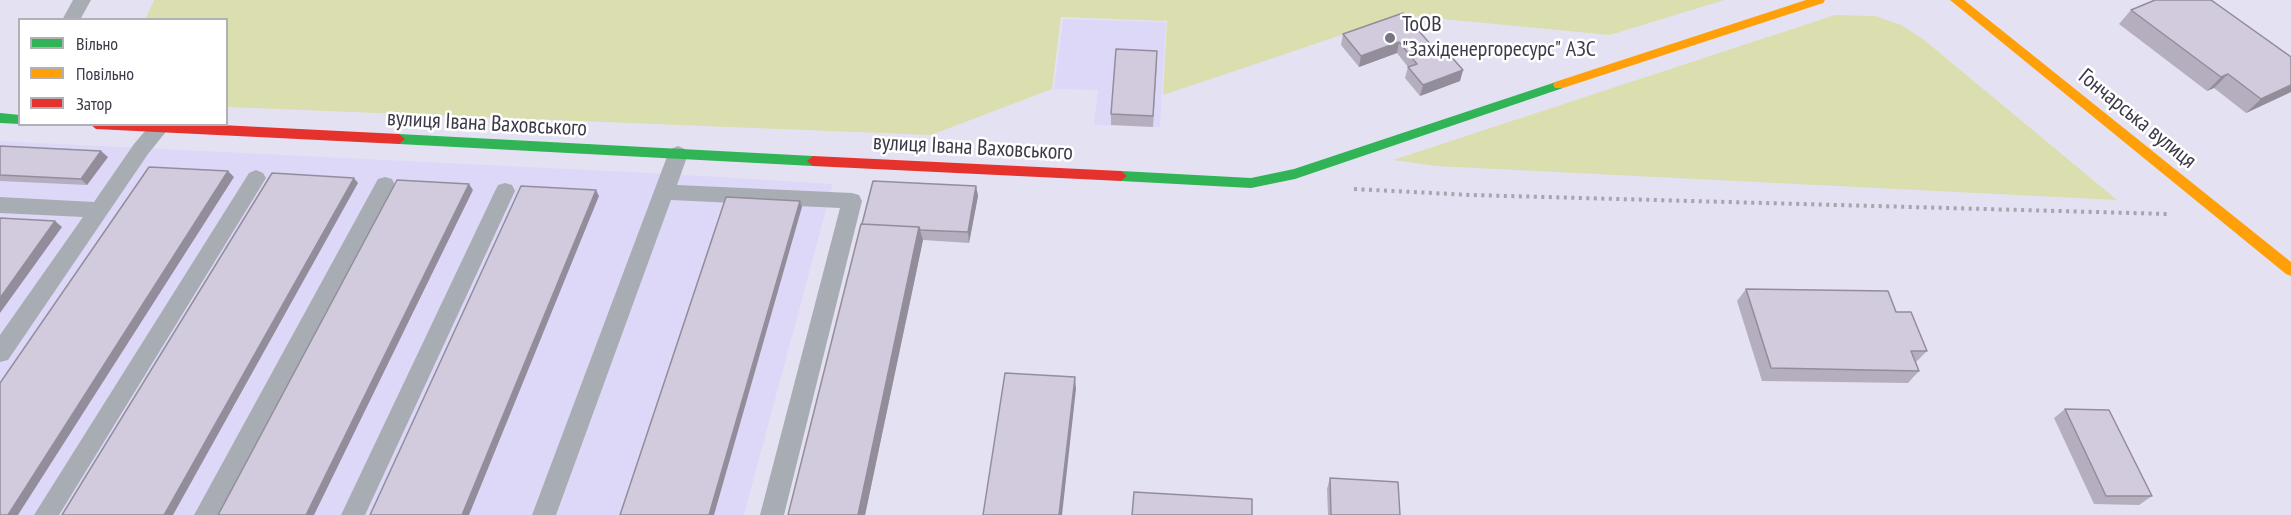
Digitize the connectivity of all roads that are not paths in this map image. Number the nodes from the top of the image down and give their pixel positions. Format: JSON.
{"nodes":[{"id":1,"x":82,"y":0,"type":"edge"},
{"id":2,"x":1817,"y":0,"type":"edge"},
{"id":3,"x":1956,"y":0,"type":"edge"},
{"id":4,"x":72,"y":18,"type":"edge"},
{"id":5,"x":128,"y":126,"type":"edge"},
{"id":6,"x":159,"y":128,"type":"junction"},
{"id":7,"x":678,"y":154,"type":"junction"},
{"id":8,"x":256,"y":178,"type":"dead end"},
{"id":9,"x":385,"y":185,"type":"dead end"},
{"id":10,"x":505,"y":191,"type":"dead end"},
{"id":11,"x":664,"y":192,"type":"junction"},
{"id":12,"x":0,"y":204,"type":"edge"},
{"id":13,"x":101,"y":210,"type":"junction"},
{"id":14,"x":2291,"y":270,"type":"edge"},
{"id":15,"x":0,"y":353,"type":"edge"},
{"id":16,"x":46,"y":515,"type":"edge"},
{"id":17,"x":206,"y":515,"type":"edge"},
{"id":18,"x":353,"y":515,"type":"edge"},
{"id":19,"x":544,"y":515,"type":"edge"},
{"id":20,"x":772,"y":515,"type":"edge"}],
"edges":[{"from":1,"to":4,"type":"lane"},
{"from":2,"to":7,"type":"street","name":"вулиця Івана Ваховського"},
{"from":3,"to":14,"type":"street","name":"Гончарська вулиця"},
{"from":5,"to":6,"type":"street","name":"вулиця Івана Ваховського"},
{"from":6,"to":7,"type":"street","name":"вулиця Івана Ваховського"},
{"from":6,"to":13,"type":"lane"},
{"from":7,"to":11,"type":"lane"},
{"from":8,"to":16,"type":"lane"},
{"from":9,"to":17,"type":"lane"},
{"from":10,"to":18,"type":"lane"},
{"from":11,"to":19,"type":"lane"},
{"from":11,"to":20,"type":"lane"},
{"from":12,"to":13,"type":"lane"},
{"from":13,"to":15,"type":"lane"}]}
